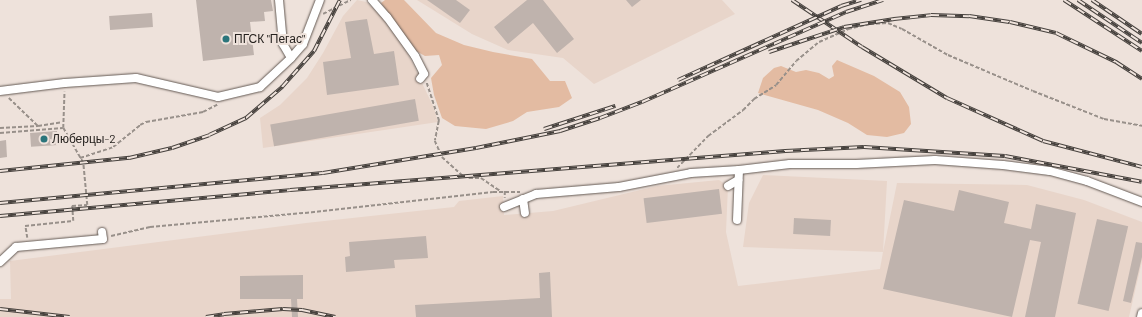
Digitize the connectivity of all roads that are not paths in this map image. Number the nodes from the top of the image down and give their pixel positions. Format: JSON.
{"nodes":[{"id":1,"x":279,"y":0,"type":"edge"},
{"id":2,"x":320,"y":0,"type":"edge"},
{"id":3,"x":372,"y":0,"type":"edge"},
{"id":4,"x":291,"y":58,"type":"junction"},
{"id":5,"x":422,"y":76,"type":"road end"},
{"id":6,"x":0,"y":91,"type":"edge"},
{"id":7,"x":739,"y":170,"type":"junction"},
{"id":8,"x":738,"y":180,"type":"junction"},
{"id":9,"x":728,"y":186,"type":"dead end"},
{"id":10,"x":524,"y":199,"type":"junction"},
{"id":11,"x":1142,"y":202,"type":"edge"},
{"id":12,"x":504,"y":207,"type":"dead end"},
{"id":13,"x":525,"y":213,"type":"dead end"},
{"id":14,"x":737,"y":220,"type":"dead end"},
{"id":15,"x":102,"y":236,"type":"road end"},
{"id":16,"x":0,"y":262,"type":"edge"},
{"id":17,"x":1142,"y":313,"type":"edge"},
{"id":18,"x":1141,"y":317,"type":"edge"}],
"edges":[{"from":1,"to":4,"type":"street"},
{"from":2,"to":4,"type":"street"},
{"from":3,"to":5,"type":"street"},
{"from":4,"to":6,"type":"street"},
{"from":7,"to":8,"type":"street"},
{"from":7,"to":10,"type":"street"},
{"from":7,"to":11,"type":"street"},
{"from":8,"to":9,"type":"street"},
{"from":8,"to":14,"type":"street"},
{"from":10,"to":12,"type":"street"},
{"from":10,"to":13,"type":"street"},
{"from":15,"to":16,"type":"street"},
{"from":17,"to":18,"type":"street"}]}
